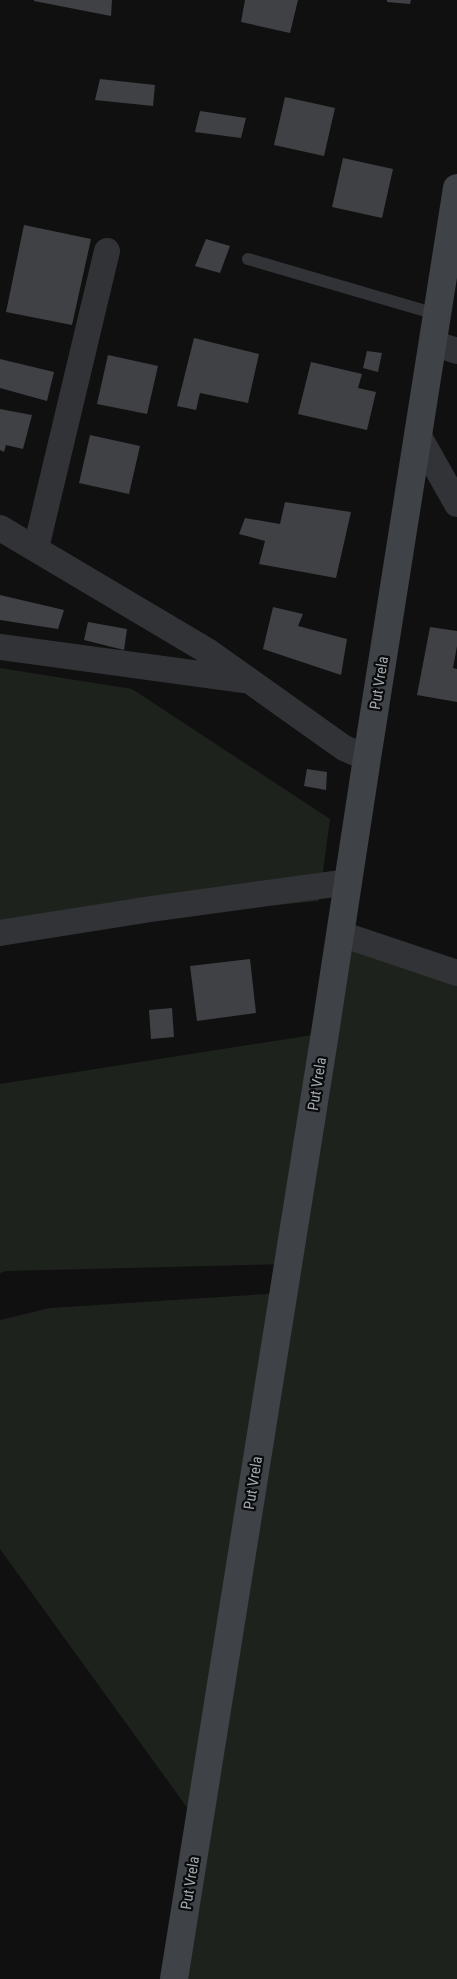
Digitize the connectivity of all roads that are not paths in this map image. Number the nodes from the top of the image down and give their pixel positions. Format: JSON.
{"nodes":[{"id":1,"x":457,"y":188,"type":"edge"},
{"id":2,"x":107,"y":251,"type":"dead end"},
{"id":3,"x":248,"y":259,"type":"dead end"},
{"id":4,"x":436,"y":314,"type":"junction"},
{"id":5,"x":445,"y":347,"type":"edge"},
{"id":6,"x":418,"y":436,"type":"junction"},
{"id":7,"x":457,"y":504,"type":"edge"},
{"id":8,"x":0,"y":528,"type":"edge"},
{"id":9,"x":36,"y":548,"type":"junction"},
{"id":10,"x":0,"y":647,"type":"edge"},
{"id":11,"x":248,"y":680,"type":"junction"},
{"id":12,"x":366,"y":758,"type":"junction"},
{"id":13,"x":349,"y":882,"type":"junction"},
{"id":14,"x":0,"y":933,"type":"edge"},
{"id":15,"x":341,"y":934,"type":"junction"},
{"id":16,"x":457,"y":973,"type":"edge"},
{"id":17,"x":174,"y":1979,"type":"edge"}],
"edges":[{"from":1,"to":4,"type":"main road","name":"Put Vrela"},
{"from":2,"to":9,"type":"street"},
{"from":3,"to":4,"type":"lane"},
{"from":4,"to":5,"type":"main road","name":"Put Vrela"},
{"from":5,"to":6,"type":"main road","name":"Put Vrela"},
{"from":6,"to":7,"type":"street"},
{"from":6,"to":12,"type":"main road","name":"Put Vrela"},
{"from":8,"to":9,"type":"street"},
{"from":9,"to":11,"type":"street"},
{"from":10,"to":11,"type":"street"},
{"from":11,"to":12,"type":"street"},
{"from":12,"to":13,"type":"main road","name":"Put Vrela"},
{"from":13,"to":14,"type":"street"},
{"from":13,"to":15,"type":"main road","name":"Put Vrela"},
{"from":15,"to":16,"type":"street"},
{"from":15,"to":17,"type":"main road","name":"Put Vrela"}]}
